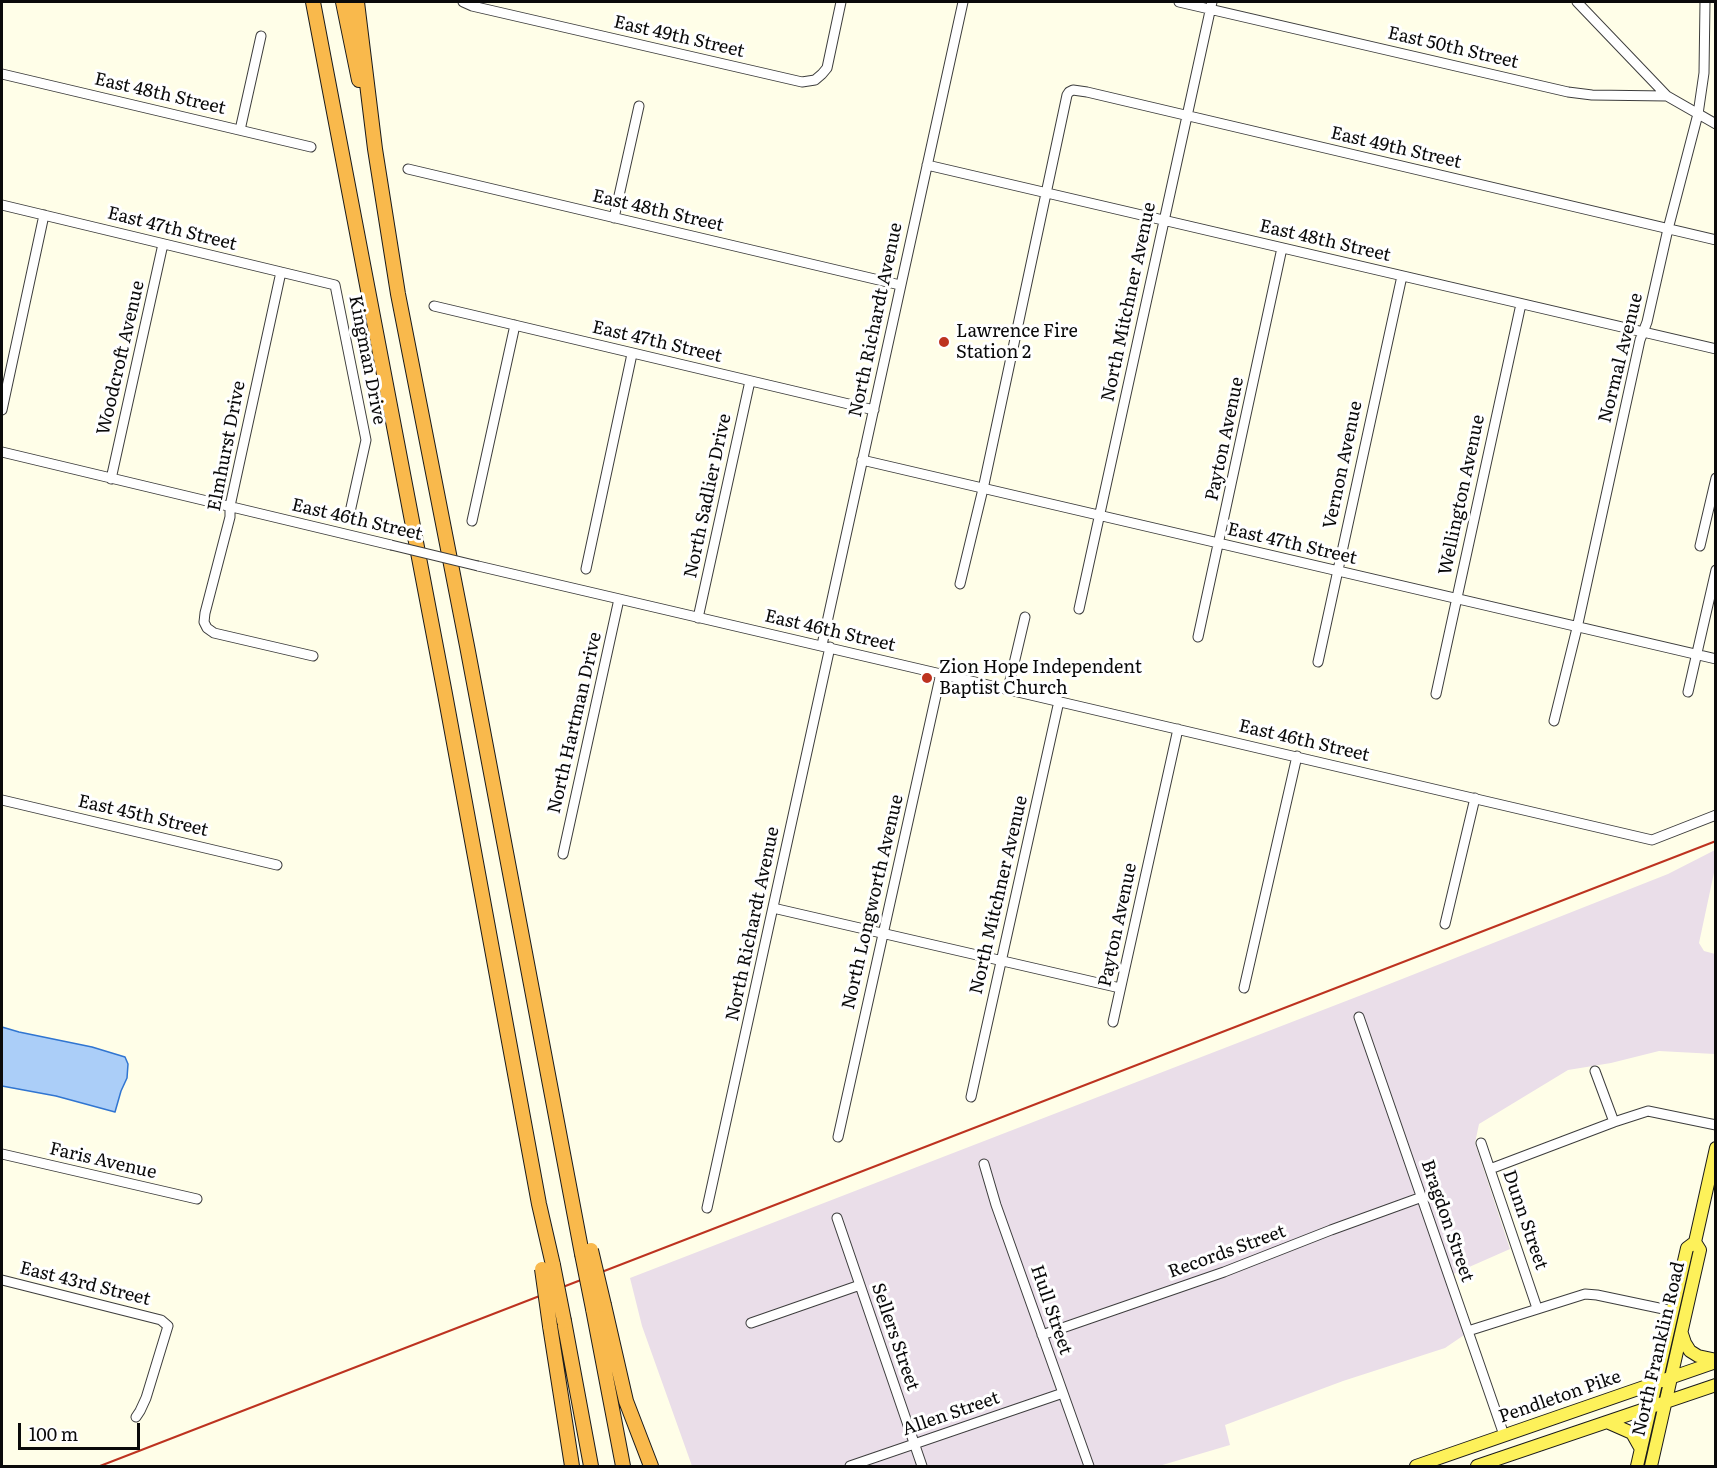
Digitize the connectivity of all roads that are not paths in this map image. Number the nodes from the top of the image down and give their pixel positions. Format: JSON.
{"nodes":[{"id":1,"x":313,"y":2,"type":"edge"},
{"id":2,"x":343,"y":2,"type":"edge"},
{"id":3,"x":357,"y":2,"type":"edge"},
{"id":4,"x":463,"y":2,"type":"edge"},
{"id":5,"x":841,"y":2,"type":"edge"},
{"id":6,"x":963,"y":2,"type":"edge"},
{"id":7,"x":1179,"y":2,"type":"edge"},
{"id":8,"x":1577,"y":2,"type":"edge"},
{"id":9,"x":1705,"y":2,"type":"edge"},
{"id":10,"x":1211,"y":5,"type":"edge"},
{"id":11,"x":261,"y":36,"type":"dead end"},
{"id":12,"x":2,"y":74,"type":"edge"},
{"id":13,"x":1666,"y":96,"type":"junction"},
{"id":14,"x":639,"y":106,"type":"dead end"},
{"id":15,"x":1698,"y":114,"type":"junction"},
{"id":16,"x":1187,"y":116,"type":"junction"},
{"id":17,"x":1716,"y":124,"type":"edge"},
{"id":18,"x":240,"y":130,"type":"junction"},
{"id":19,"x":311,"y":147,"type":"dead end"},
{"id":20,"x":375,"y":149,"type":"junction"},
{"id":21,"x":927,"y":165,"type":"junction"},
{"id":22,"x":408,"y":169,"type":"dead end"},
{"id":23,"x":1047,"y":193,"type":"junction"},
{"id":24,"x":2,"y":205,"type":"edge"},
{"id":25,"x":44,"y":215,"type":"junction"},
{"id":26,"x":614,"y":218,"type":"junction"},
{"id":27,"x":1164,"y":220,"type":"junction"},
{"id":28,"x":1668,"y":230,"type":"junction"},
{"id":29,"x":1716,"y":240,"type":"edge"},
{"id":30,"x":164,"y":244,"type":"junction"},
{"id":31,"x":1282,"y":248,"type":"junction"},
{"id":32,"x":281,"y":272,"type":"junction"},
{"id":33,"x":1402,"y":276,"type":"junction"},
{"id":34,"x":335,"y":285,"type":"joint"},
{"id":35,"x":900,"y":285,"type":"junction"},
{"id":36,"x":1521,"y":304,"type":"junction"},
{"id":37,"x":434,"y":306,"type":"dead end"},
{"id":38,"x":515,"y":325,"type":"junction"},
{"id":39,"x":1644,"y":332,"type":"junction"},
{"id":40,"x":1716,"y":349,"type":"edge"},
{"id":41,"x":632,"y":354,"type":"junction"},
{"id":42,"x":750,"y":381,"type":"junction"},
{"id":43,"x":2,"y":410,"type":"edge"},
{"id":44,"x":874,"y":410,"type":"junction"},
{"id":45,"x":2,"y":452,"type":"edge"},
{"id":46,"x":862,"y":460,"type":"junction"},
{"id":47,"x":1716,"y":478,"type":"edge"},
{"id":48,"x":111,"y":479,"type":"junction"},
{"id":49,"x":983,"y":489,"type":"junction"},
{"id":50,"x":230,"y":507,"type":"junction"},
{"id":51,"x":350,"y":512,"type":"dead end"},
{"id":52,"x":1712,"y":512,"type":"edge"},
{"id":53,"x":1100,"y":516,"type":"junction"},
{"id":54,"x":472,"y":521,"type":"dead end"},
{"id":55,"x":1219,"y":544,"type":"junction"},
{"id":56,"x":1700,"y":546,"type":"dead end"},
{"id":57,"x":586,"y":569,"type":"dead end"},
{"id":58,"x":1716,"y":570,"type":"edge"},
{"id":59,"x":1337,"y":571,"type":"junction"},
{"id":60,"x":960,"y":584,"type":"dead end"},
{"id":61,"x":619,"y":599,"type":"junction"},
{"id":62,"x":1456,"y":599,"type":"junction"},
{"id":63,"x":1079,"y":609,"type":"dead end"},
{"id":64,"x":1024,"y":617,"type":"dead end"},
{"id":65,"x":698,"y":618,"type":"junction"},
{"id":66,"x":1577,"y":628,"type":"junction"},
{"id":67,"x":1198,"y":637,"type":"dead end"},
{"id":68,"x":826,"y":646,"type":"junction"},
{"id":69,"x":1697,"y":655,"type":"junction"},
{"id":70,"x":313,"y":656,"type":"dead end"},
{"id":71,"x":1716,"y":659,"type":"edge"},
{"id":72,"x":1318,"y":662,"type":"dead end"},
{"id":73,"x":941,"y":673,"type":"junction"},
{"id":74,"x":1008,"y":689,"type":"junction"},
{"id":75,"x":1688,"y":692,"type":"dead end"},
{"id":76,"x":1436,"y":694,"type":"dead end"},
{"id":77,"x":1059,"y":701,"type":"junction"},
{"id":78,"x":1554,"y":722,"type":"dead end"},
{"id":79,"x":1178,"y":729,"type":"junction"},
{"id":80,"x":1297,"y":756,"type":"junction"},
{"id":81,"x":1475,"y":798,"type":"junction"},
{"id":82,"x":2,"y":800,"type":"edge"},
{"id":83,"x":1716,"y":815,"type":"edge"},
{"id":84,"x":563,"y":854,"type":"dead end"},
{"id":85,"x":277,"y":865,"type":"dead end"},
{"id":86,"x":773,"y":908,"type":"junction"},
{"id":87,"x":1445,"y":924,"type":"dead end"},
{"id":88,"x":883,"y":933,"type":"junction"},
{"id":89,"x":1001,"y":961,"type":"junction"},
{"id":90,"x":1120,"y":988,"type":"junction"},
{"id":91,"x":1244,"y":988,"type":"dead end"},
{"id":92,"x":1359,"y":1017,"type":"dead end"},
{"id":93,"x":1113,"y":1023,"type":"dead end"},
{"id":94,"x":1594,"y":1071,"type":"dead end"},
{"id":95,"x":971,"y":1097,"type":"dead end"},
{"id":96,"x":1614,"y":1122,"type":"junction"},
{"id":97,"x":1716,"y":1125,"type":"edge"},
{"id":98,"x":838,"y":1137,"type":"dead end"},
{"id":99,"x":1480,"y":1143,"type":"dead end"},
{"id":100,"x":1716,"y":1149,"type":"edge"},
{"id":101,"x":2,"y":1154,"type":"edge"},
{"id":102,"x":984,"y":1164,"type":"dead end"},
{"id":103,"x":1490,"y":1169,"type":"junction"},
{"id":104,"x":1422,"y":1197,"type":"junction"},
{"id":105,"x":197,"y":1199,"type":"dead end"},
{"id":106,"x":707,"y":1208,"type":"dead end"},
{"id":107,"x":837,"y":1218,"type":"dead end"},
{"id":108,"x":1695,"y":1242,"type":"junction"},
{"id":109,"x":547,"y":1267,"type":"junction"},
{"id":110,"x":2,"y":1280,"type":"edge"},
{"id":111,"x":860,"y":1285,"type":"junction"},
{"id":112,"x":598,"y":1307,"type":"junction"},
{"id":113,"x":1537,"y":1308,"type":"junction"},
{"id":114,"x":1673,"y":1311,"type":"junction"},
{"id":115,"x":752,"y":1323,"type":"dead end"},
{"id":116,"x":1468,"y":1331,"type":"junction"},
{"id":117,"x":1682,"y":1334,"type":"junction"},
{"id":118,"x":1042,"y":1335,"type":"junction"},
{"id":119,"x":1716,"y":1361,"type":"edge"},
{"id":120,"x":1672,"y":1377,"type":"junction"},
{"id":121,"x":1656,"y":1383,"type":"junction"},
{"id":122,"x":1716,"y":1385,"type":"edge"},
{"id":123,"x":1063,"y":1394,"type":"junction"},
{"id":124,"x":1665,"y":1402,"type":"junction"},
{"id":125,"x":1650,"y":1407,"type":"junction"},
{"id":126,"x":136,"y":1417,"type":"dead end"},
{"id":127,"x":1606,"y":1422,"type":"junction"},
{"id":128,"x":1504,"y":1435,"type":"junction"},
{"id":129,"x":914,"y":1444,"type":"junction"},
{"id":130,"x":1641,"y":1449,"type":"junction"},
{"id":131,"x":572,"y":1467,"type":"edge"},
{"id":132,"x":591,"y":1467,"type":"edge"},
{"id":133,"x":623,"y":1467,"type":"edge"},
{"id":134,"x":651,"y":1467,"type":"edge"},
{"id":135,"x":850,"y":1467,"type":"edge"},
{"id":136,"x":922,"y":1467,"type":"edge"},
{"id":137,"x":1089,"y":1467,"type":"edge"},
{"id":138,"x":1416,"y":1467,"type":"edge"},
{"id":139,"x":1477,"y":1467,"type":"edge"},
{"id":140,"x":1637,"y":1467,"type":"edge"},
{"id":141,"x":1651,"y":1467,"type":"edge"}],
"edges":[{"from":1,"to":109,"type":"highway"},
{"from":2,"to":20,"type":"highway"},
{"from":3,"to":20,"type":"highway"},
{"from":4,"to":5,"type":"street","name":"East 49th Street"},
{"from":6,"to":21,"type":"street","name":"North Richardt Avenue"},
{"from":7,"to":10,"type":"street","name":"East 50th Street"},
{"from":8,"to":13,"type":"street"},
{"from":9,"to":15,"type":"street","name":"Normal Avenue"},
{"from":10,"to":13,"type":"street","name":"East 50th Street"},
{"from":10,"to":16,"type":"street","name":"North Mitchner Avenue"},
{"from":11,"to":18,"type":"street"},
{"from":12,"to":18,"type":"street","name":"East 48th Street"},
{"from":13,"to":15,"type":"street","name":"East 50th Street"},
{"from":14,"to":26,"type":"street"},
{"from":15,"to":17,"type":"street","name":"East 50th Street"},
{"from":15,"to":28,"type":"street","name":"Normal Avenue"},
{"from":16,"to":23,"type":"street","name":"East 49th Street"},
{"from":16,"to":27,"type":"street","name":"North Mitchner Avenue"},
{"from":16,"to":28,"type":"street","name":"East 49th Street"},
{"from":18,"to":19,"type":"street","name":"East 48th Street"},
{"from":20,"to":112,"type":"highway","bridge":true},
{"from":21,"to":23,"type":"street","name":"East 48th Street"},
{"from":21,"to":35,"type":"street","name":"North Richardt Avenue"},
{"from":22,"to":26,"type":"street","name":"East 48th Street"},
{"from":23,"to":27,"type":"street","name":"East 48th Street"},
{"from":23,"to":49,"type":"street"},
{"from":24,"to":25,"type":"street","name":"East 47th Street"},
{"from":25,"to":30,"type":"street","name":"East 47th Street"},
{"from":25,"to":43,"type":"street"},
{"from":26,"to":35,"type":"street","name":"East 48th Street"},
{"from":27,"to":31,"type":"street","name":"East 48th Street"},
{"from":27,"to":53,"type":"street","name":"North Mitchner Avenue"},
{"from":28,"to":29,"type":"street","name":"East 49th Street"},
{"from":28,"to":39,"type":"street","name":"Normal Avenue"},
{"from":30,"to":32,"type":"street","name":"East 47th Street"},
{"from":30,"to":48,"type":"street","name":"Woodcroft Avenue"},
{"from":31,"to":33,"type":"street","name":"East 48th Street"},
{"from":31,"to":55,"type":"street","name":"Payton Avenue"},
{"from":32,"to":34,"type":"street","name":"East 47th Street"},
{"from":32,"to":50,"type":"street","name":"Elmhurst Drive"},
{"from":33,"to":36,"type":"street","name":"East 48th Street"},
{"from":33,"to":59,"type":"street","name":"Vernon Avenue"},
{"from":34,"to":51,"type":"street","name":"Kingman Drive"},
{"from":35,"to":44,"type":"street","name":"North Richardt Avenue"},
{"from":36,"to":39,"type":"street","name":"East 48th Street"},
{"from":36,"to":62,"type":"street","name":"Wellington Avenue"},
{"from":37,"to":38,"type":"street","name":"East 47th Street"},
{"from":38,"to":41,"type":"street","name":"East 47th Street"},
{"from":38,"to":54,"type":"street"},
{"from":39,"to":40,"type":"street","name":"East 48th Street"},
{"from":39,"to":66,"type":"street","name":"Normal Avenue"},
{"from":41,"to":42,"type":"street","name":"East 47th Street"},
{"from":41,"to":57,"type":"street"},
{"from":42,"to":44,"type":"street","name":"East 47th Street"},
{"from":42,"to":65,"type":"street","name":"North Sadlier Drive"},
{"from":44,"to":46,"type":"street","name":"North Richardt Avenue"},
{"from":45,"to":48,"type":"street","name":"East 46th Street"},
{"from":46,"to":49,"type":"street","name":"East 47th Street"},
{"from":46,"to":68,"type":"street","name":"North Richardt Avenue"},
{"from":47,"to":52,"type":"street"},
{"from":48,"to":50,"type":"street","name":"East 46th Street"},
{"from":49,"to":53,"type":"street","name":"East 47th Street"},
{"from":49,"to":60,"type":"street"},
{"from":50,"to":61,"type":"street","name":"East 46th Street","bridge":true},
{"from":50,"to":70,"type":"street","name":"Elmhurst Drive"},
{"from":52,"to":56,"type":"street"},
{"from":53,"to":55,"type":"street","name":"East 47th Street"},
{"from":53,"to":63,"type":"street","name":"North Mitchner Avenue"},
{"from":55,"to":59,"type":"street","name":"East 47th Street"},
{"from":55,"to":67,"type":"street","name":"Payton Avenue"},
{"from":58,"to":69,"type":"street"},
{"from":59,"to":62,"type":"street","name":"East 47th Street"},
{"from":59,"to":72,"type":"street","name":"Vernon Avenue"},
{"from":61,"to":65,"type":"street","name":"East 46th Street"},
{"from":61,"to":84,"type":"street","name":"North Hartman Drive"},
{"from":62,"to":66,"type":"street","name":"East 47th Street"},
{"from":62,"to":76,"type":"street","name":"Wellington Avenue"},
{"from":64,"to":74,"type":"street"},
{"from":65,"to":68,"type":"street","name":"East 46th Street"},
{"from":66,"to":69,"type":"street","name":"East 47th Street"},
{"from":66,"to":78,"type":"street","name":"Normal Avenue"},
{"from":68,"to":73,"type":"street","name":"East 46th Street"},
{"from":68,"to":86,"type":"street","name":"North Richardt Avenue"},
{"from":69,"to":71,"type":"street","name":"East 47th Street"},
{"from":69,"to":75,"type":"street"},
{"from":73,"to":74,"type":"street","name":"East 46th Street"},
{"from":73,"to":88,"type":"street","name":"North Longworth Avenue"},
{"from":74,"to":77,"type":"street","name":"East 46th Street"},
{"from":77,"to":79,"type":"street","name":"East 46th Street"},
{"from":77,"to":89,"type":"street","name":"North Mitchner Avenue"},
{"from":79,"to":80,"type":"street","name":"East 46th Street"},
{"from":79,"to":90,"type":"street","name":"Payton Avenue"},
{"from":80,"to":81,"type":"street","name":"East 46th Street"},
{"from":80,"to":91,"type":"street"},
{"from":81,"to":83,"type":"street","name":"East 46th Street"},
{"from":81,"to":87,"type":"street"},
{"from":82,"to":85,"type":"street","name":"East 45th Street"},
{"from":86,"to":88,"type":"street"},
{"from":86,"to":106,"type":"street","name":"North Richardt Avenue"},
{"from":88,"to":89,"type":"street"},
{"from":88,"to":98,"type":"street","name":"North Longworth Avenue"},
{"from":89,"to":90,"type":"street"},
{"from":89,"to":95,"type":"street","name":"North Mitchner Avenue"},
{"from":90,"to":93,"type":"street","name":"Payton Avenue"},
{"from":92,"to":104,"type":"street","name":"Bragdon Street"},
{"from":94,"to":96,"type":"street"},
{"from":96,"to":97,"type":"street"},
{"from":96,"to":103,"type":"street"},
{"from":99,"to":103,"type":"street","name":"Dunn Street"},
{"from":100,"to":108,"type":"main road","name":"North Franklin Road"},
{"from":101,"to":105,"type":"street","name":"Faris Avenue"},
{"from":102,"to":118,"type":"street","name":"Hull Street"},
{"from":103,"to":113,"type":"street","name":"Dunn Street"},
{"from":104,"to":116,"type":"street","name":"Bragdon Street"},
{"from":104,"to":118,"type":"street","name":"Records Street"},
{"from":107,"to":111,"type":"street","name":"Sellers Street"},
{"from":108,"to":114,"type":"main road","name":"North Franklin Road"},
{"from":108,"to":117,"type":"main road","name":"North Franklin Road"},
{"from":109,"to":131,"type":"highway","bridge":true},
{"from":109,"to":132,"type":"highway","bridge":true},
{"from":110,"to":126,"type":"street","name":"East 43rd Street"},
{"from":111,"to":115,"type":"street"},
{"from":111,"to":129,"type":"street","name":"Sellers Street"},
{"from":112,"to":133,"type":"highway"},
{"from":112,"to":134,"type":"highway"},
{"from":113,"to":114,"type":"street"},
{"from":113,"to":116,"type":"street"},
{"from":114,"to":121,"type":"main road","name":"North Franklin Road"},
{"from":116,"to":128,"type":"street","name":"Bragdon Street"},
{"from":117,"to":119,"type":"main road"},
{"from":117,"to":120,"type":"main road","name":"North Franklin Road"},
{"from":118,"to":123,"type":"street","name":"Hull Street"},
{"from":119,"to":120,"type":"main road","name":"Pendleton Pike"},
{"from":120,"to":121,"type":"main road","name":"Pendleton Pike"},
{"from":120,"to":124,"type":"main road","name":"North Franklin Road"},
{"from":121,"to":125,"type":"main road","name":"North Franklin Road"},
{"from":121,"to":128,"type":"main road","name":"Pendleton Pike"},
{"from":122,"to":124,"type":"main road"},
{"from":123,"to":129,"type":"street","name":"Allen Street"},
{"from":123,"to":137,"type":"street","name":"Hull Street"},
{"from":124,"to":125,"type":"main road"},
{"from":124,"to":141,"type":"main road","name":"North Franklin Road"},
{"from":125,"to":127,"type":"main road"},
{"from":125,"to":130,"type":"main road","name":"North Franklin Road"},
{"from":127,"to":130,"type":"main road"},
{"from":127,"to":139,"type":"main road"},
{"from":128,"to":138,"type":"main road","name":"Pendleton Pike"},
{"from":129,"to":135,"type":"street","name":"Allen Street"},
{"from":129,"to":136,"type":"street","name":"Sellers Street"},
{"from":130,"to":140,"type":"main road","name":"North Franklin Road"}]}
